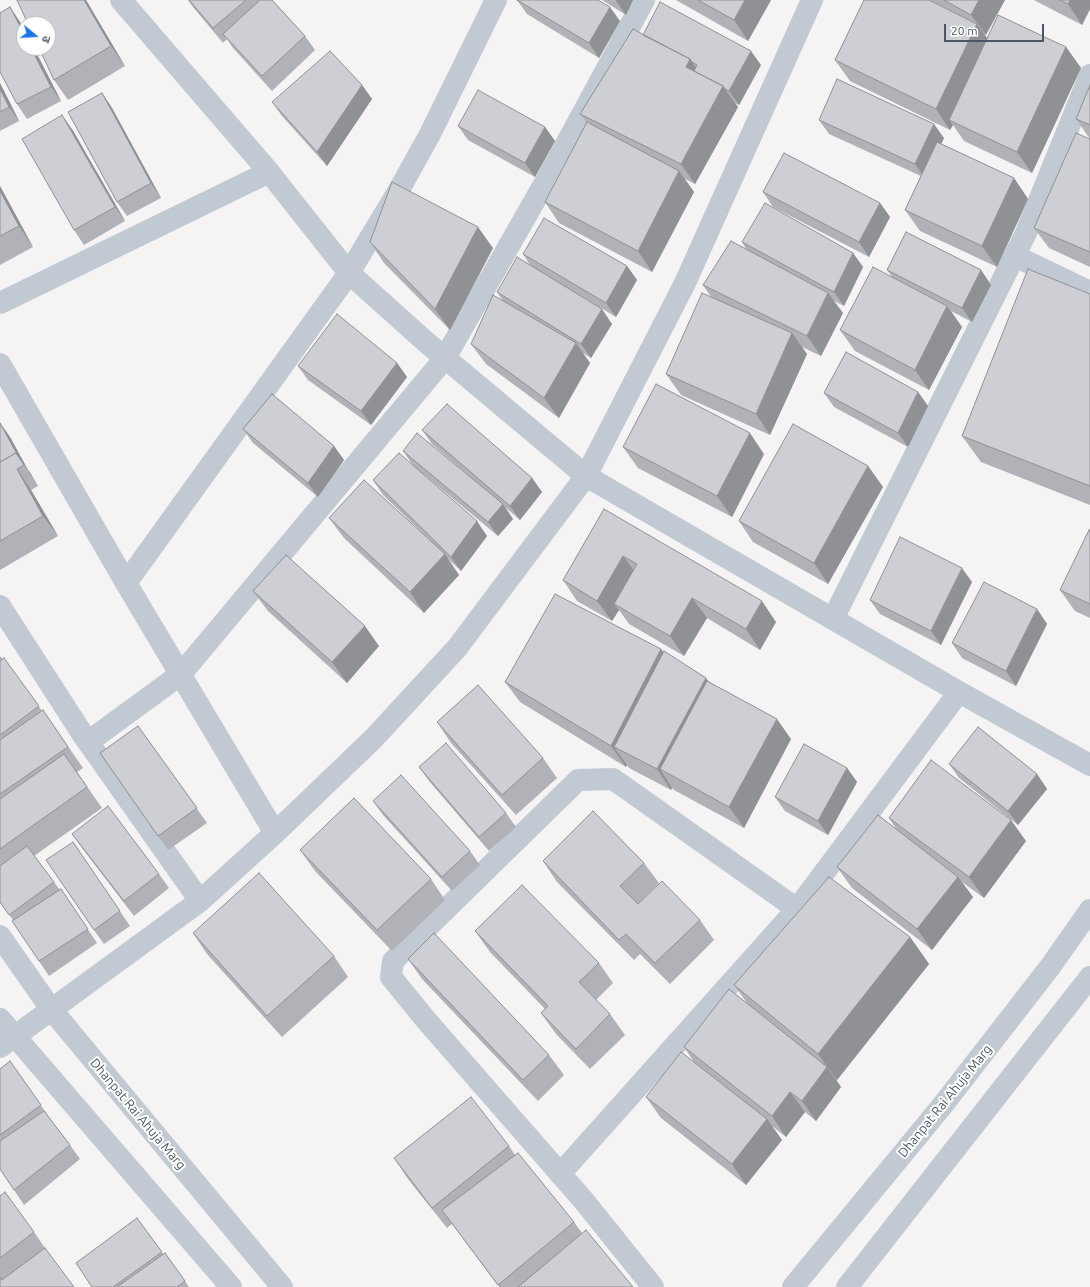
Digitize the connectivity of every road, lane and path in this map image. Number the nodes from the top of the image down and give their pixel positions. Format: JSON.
{"nodes":[{"id":1,"x":121,"y":0,"type":"edge"},
{"id":2,"x":496,"y":0,"type":"edge"},
{"id":3,"x":644,"y":0,"type":"edge"},
{"id":4,"x":812,"y":0,"type":"edge"},
{"id":5,"x":1090,"y":76,"type":"edge"},
{"id":6,"x":269,"y":172,"type":"junction"},
{"id":7,"x":1015,"y":256,"type":"junction"},
{"id":8,"x":349,"y":273,"type":"junction"},
{"id":9,"x":1090,"y":292,"type":"edge"},
{"id":10,"x":0,"y":304,"type":"edge"},
{"id":11,"x":445,"y":358,"type":"junction"},
{"id":12,"x":0,"y":364,"type":"edge"},
{"id":13,"x":586,"y":476,"type":"junction"},
{"id":14,"x":126,"y":583,"type":"junction"},
{"id":15,"x":0,"y":606,"type":"edge"},
{"id":16,"x":833,"y":619,"type":"junction"},
{"id":17,"x":181,"y":674,"type":"junction"},
{"id":18,"x":959,"y":692,"type":"junction"},
{"id":19,"x":88,"y":742,"type":"junction"},
{"id":20,"x":1090,"y":765,"type":"edge"},
{"id":21,"x":275,"y":833,"type":"junction"},
{"id":22,"x":200,"y":901,"type":"junction"},
{"id":23,"x":797,"y":909,"type":"junction"},
{"id":24,"x":1090,"y":910,"type":"edge"},
{"id":25,"x":0,"y":936,"type":"edge"},
{"id":26,"x":1090,"y":977,"type":"edge"},
{"id":27,"x":51,"y":1009,"type":"junction"},
{"id":28,"x":0,"y":1019,"type":"edge"},
{"id":29,"x":7,"y":1041,"type":"edge"},
{"id":30,"x":560,"y":1174,"type":"junction"},
{"id":31,"x":231,"y":1287,"type":"edge"},
{"id":32,"x":282,"y":1287,"type":"edge"},
{"id":33,"x":653,"y":1287,"type":"edge"},
{"id":34,"x":793,"y":1287,"type":"edge"},
{"id":35,"x":846,"y":1287,"type":"edge"}],
"edges":[{"from":1,"to":6,"type":"street"},
{"from":2,"to":8,"type":"street"},
{"from":3,"to":11,"type":"street"},
{"from":4,"to":13,"type":"street"},
{"from":5,"to":7,"type":"street"},
{"from":6,"to":8,"type":"street"},
{"from":6,"to":10,"type":"street"},
{"from":7,"to":9,"type":"street"},
{"from":7,"to":16,"type":"street"},
{"from":8,"to":11,"type":"street"},
{"from":8,"to":14,"type":"street"},
{"from":11,"to":13,"type":"street"},
{"from":11,"to":17,"type":"street"},
{"from":12,"to":14,"type":"street"},
{"from":13,"to":16,"type":"street"},
{"from":13,"to":21,"type":"street"},
{"from":14,"to":17,"type":"street"},
{"from":15,"to":19,"type":"street"},
{"from":16,"to":18,"type":"street"},
{"from":17,"to":19,"type":"street"},
{"from":17,"to":21,"type":"street"},
{"from":18,"to":20,"type":"street"},
{"from":18,"to":23,"type":"street"},
{"from":19,"to":22,"type":"street"},
{"from":21,"to":22,"type":"street"},
{"from":22,"to":27,"type":"street"},
{"from":23,"to":30,"type":"street"},
{"from":23,"to":30,"type":"street"},
{"from":24,"to":34,"type":"street","name":"Dhanpat Rai Ahuja Marg"},
{"from":25,"to":27,"type":"street","name":"Dhanpat Rai Ahuja Marg"},
{"from":26,"to":35,"type":"street"},
{"from":27,"to":29,"type":"street"},
{"from":27,"to":32,"type":"street","name":"Dhanpat Rai Ahuja Marg"},
{"from":28,"to":29,"type":"street"},
{"from":29,"to":31,"type":"street"},
{"from":30,"to":33,"type":"street"}]}
